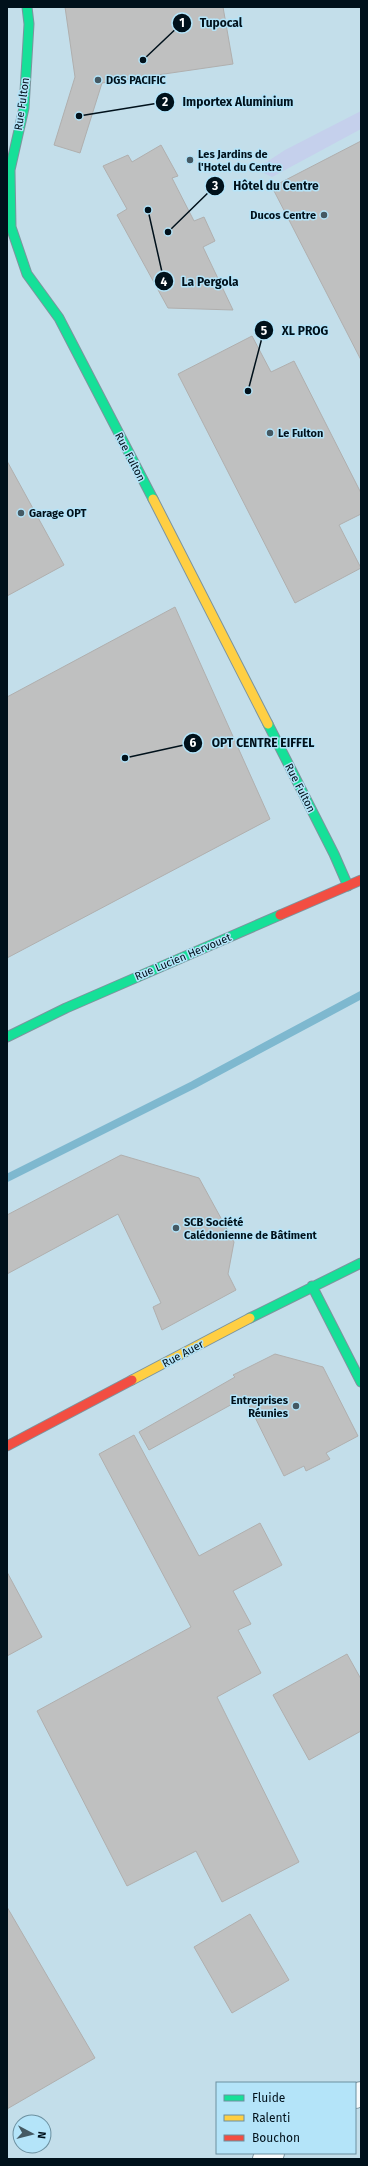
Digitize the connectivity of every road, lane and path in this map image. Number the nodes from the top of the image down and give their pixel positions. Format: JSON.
{"nodes":[{"id":1,"x":27,"y":7,"type":"edge"},
{"id":2,"x":361,"y":880,"type":"edge"},
{"id":3,"x":348,"y":886,"type":"junction"},
{"id":4,"x":7,"y":1037,"type":"edge"},
{"id":5,"x":361,"y":1264,"type":"edge"},
{"id":6,"x":312,"y":1286,"type":"junction"},
{"id":7,"x":361,"y":1382,"type":"edge"},
{"id":8,"x":7,"y":1446,"type":"edge"}],
"edges":[{"from":1,"to":3,"type":"street","name":"Rue Fulton"},
{"from":2,"to":3,"type":"street","name":"Rue Lucien Hervouet"},
{"from":3,"to":4,"type":"street","name":"Rue Lucien Hervouet"},
{"from":5,"to":6,"type":"street","name":"Rue Auer"},
{"from":6,"to":7,"type":"street"},
{"from":6,"to":8,"type":"street","name":"Rue Auer"}]}
